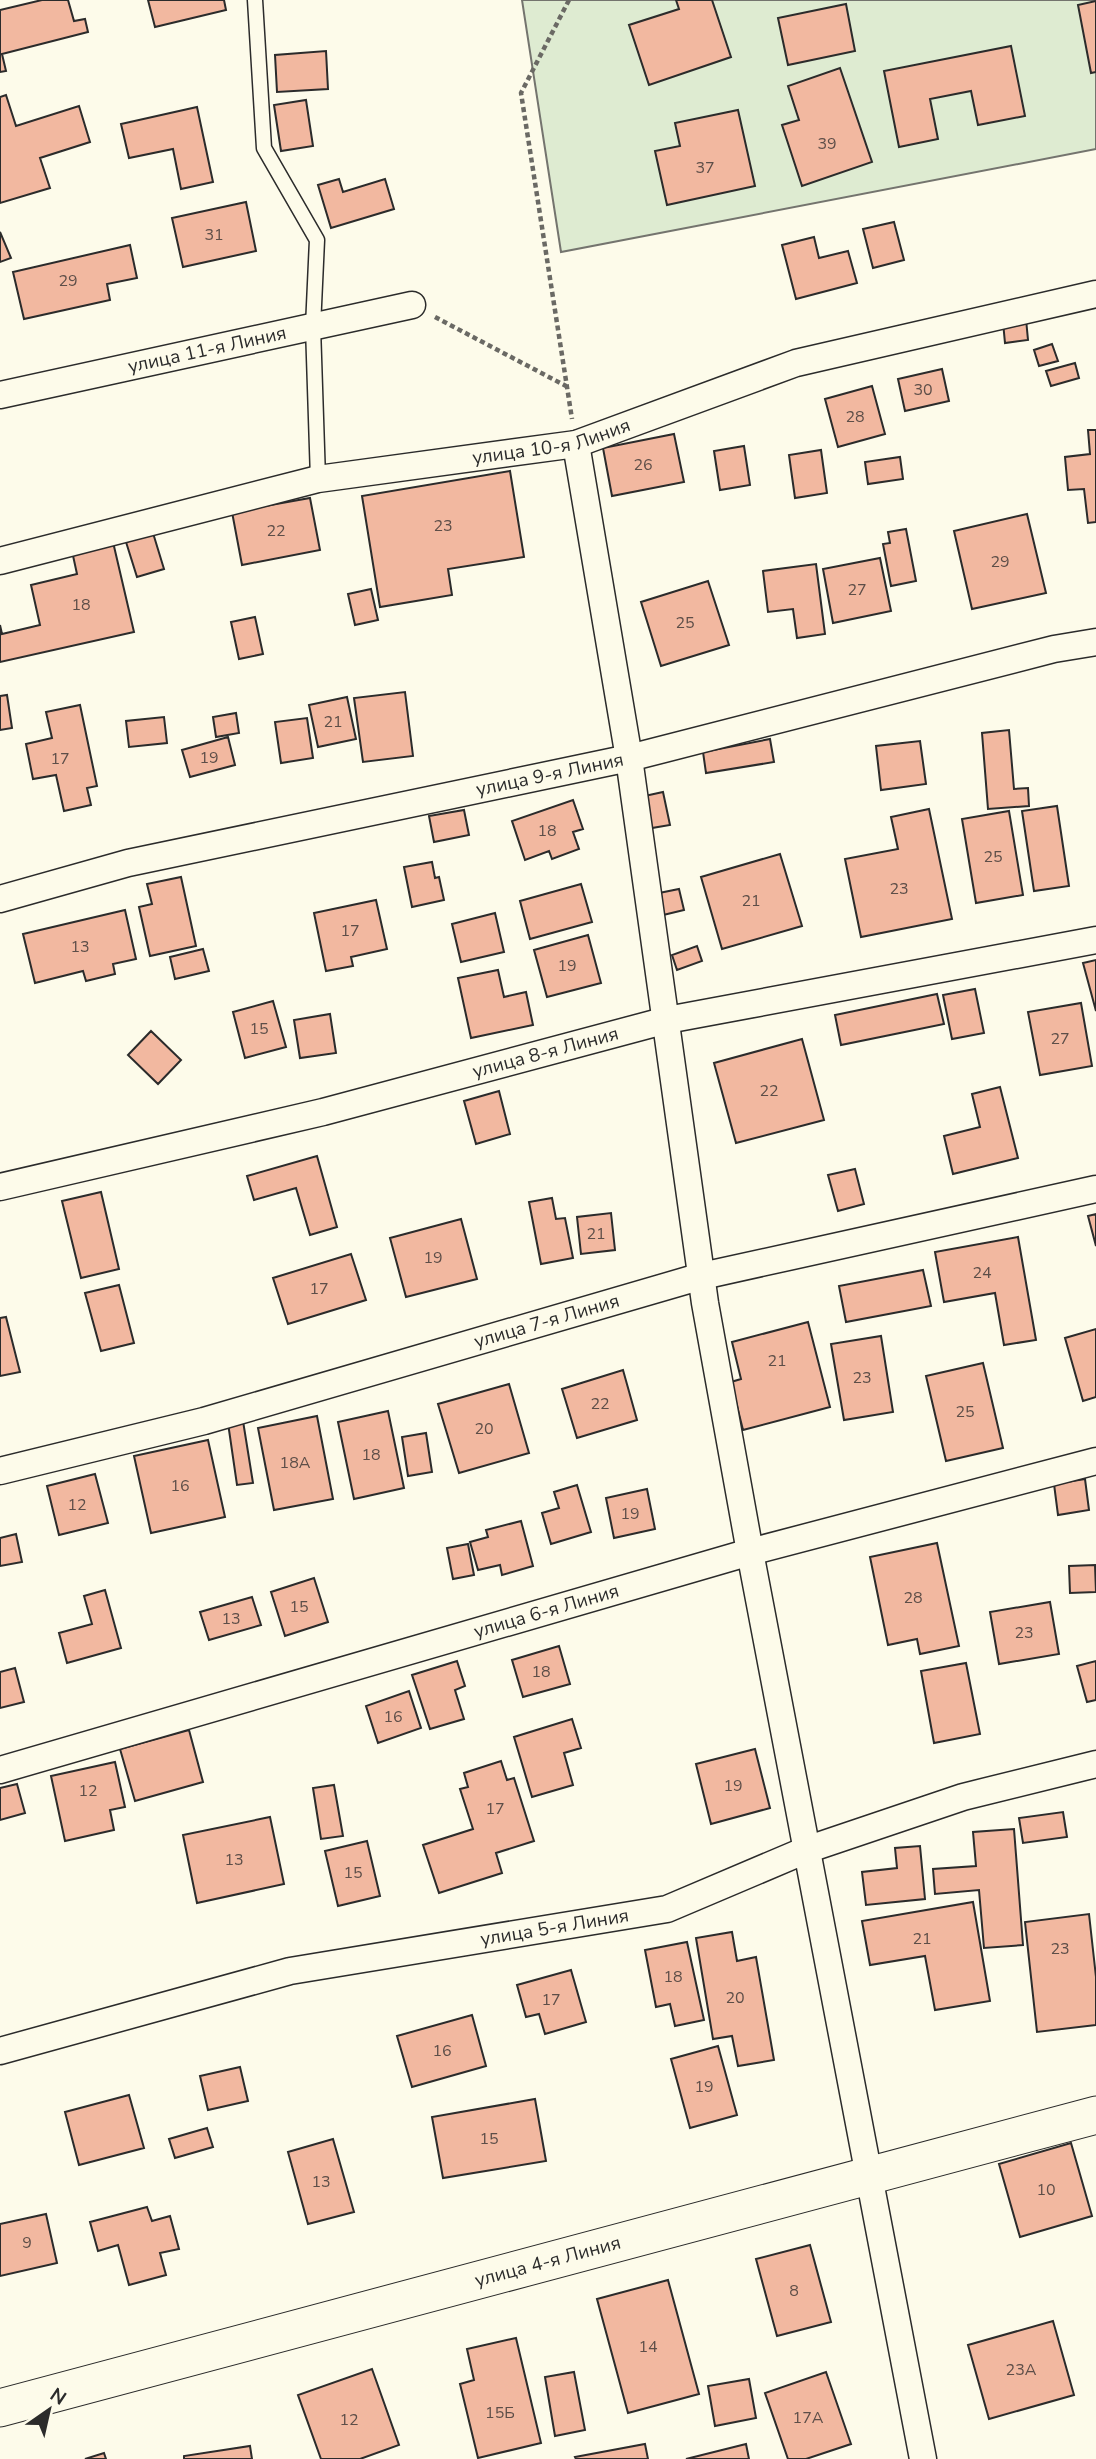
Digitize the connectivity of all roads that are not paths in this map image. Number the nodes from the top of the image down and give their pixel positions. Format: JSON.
{"nodes":[{"id":1,"x":255,"y":0,"type":"edge"},
{"id":2,"x":1096,"y":294,"type":"edge"},
{"id":3,"x":412,"y":305,"type":"road end"},
{"id":4,"x":313,"y":327,"type":"junction"},
{"id":5,"x":0,"y":395,"type":"edge"},
{"id":6,"x":576,"y":444,"type":"junction"},
{"id":7,"x":318,"y":479,"type":"junction"},
{"id":8,"x":0,"y":561,"type":"edge"},
{"id":9,"x":1096,"y":642,"type":"edge"},
{"id":10,"x":629,"y":758,"type":"junction"},
{"id":11,"x":0,"y":899,"type":"edge"},
{"id":12,"x":1096,"y":940,"type":"edge"},
{"id":13,"x":667,"y":1020,"type":"junction"},
{"id":14,"x":0,"y":1187,"type":"edge"},
{"id":15,"x":1096,"y":1189,"type":"edge"},
{"id":16,"x":702,"y":1276,"type":"junction"},
{"id":17,"x":1096,"y":1461,"type":"edge"},
{"id":18,"x":0,"y":1471,"type":"edge"},
{"id":19,"x":750,"y":1552,"type":"junction"},
{"id":20,"x":1096,"y":1764,"type":"edge"},
{"id":21,"x":0,"y":1770,"type":"edge"},
{"id":22,"x":806,"y":1850,"type":"junction"},
{"id":23,"x":0,"y":2051,"type":"edge"},
{"id":24,"x":1096,"y":2115,"type":"edge"},
{"id":25,"x":870,"y":2176,"type":"junction"},
{"id":26,"x":0,"y":2409,"type":"edge"},
{"id":27,"x":923,"y":2459,"type":"edge"}],
"edges":[{"from":1,"to":4,"type":"lane"},
{"from":2,"to":6,"type":"street","name":"улица 10-я Линия"},
{"from":3,"to":4,"type":"street","name":"улица 11-я Линия"},
{"from":4,"to":5,"type":"street","name":"улица 11-я Линия"},
{"from":4,"to":7,"type":"lane"},
{"from":6,"to":7,"type":"street","name":"улица 10-я Линия"},
{"from":6,"to":10,"type":"street"},
{"from":7,"to":8,"type":"street","name":"улица 10-я Линия"},
{"from":9,"to":10,"type":"street","name":"улица 9-я Линия"},
{"from":10,"to":11,"type":"street","name":"улица 9-я Линия"},
{"from":10,"to":13,"type":"street"},
{"from":12,"to":13,"type":"street","name":"улица 8-я Линия"},
{"from":13,"to":14,"type":"street","name":"улица 8-я Линия"},
{"from":13,"to":16,"type":"street"},
{"from":15,"to":16,"type":"street","name":"улица 7-я Линия"},
{"from":16,"to":18,"type":"street","name":"улица 7-я Линия"},
{"from":16,"to":19,"type":"street"},
{"from":17,"to":19,"type":"street","name":"улица 6-я Линия"},
{"from":19,"to":21,"type":"street","name":"улица 6-я Линия"},
{"from":19,"to":22,"type":"street"},
{"from":20,"to":22,"type":"street","name":"улица 5-я Линия"},
{"from":22,"to":23,"type":"street","name":"улица 5-я Линия"},
{"from":22,"to":25,"type":"street"},
{"from":24,"to":25,"type":"street","name":"улица 4-я Линия"},
{"from":25,"to":26,"type":"street","name":"улица 4-я Линия"},
{"from":25,"to":27,"type":"street"}]}
